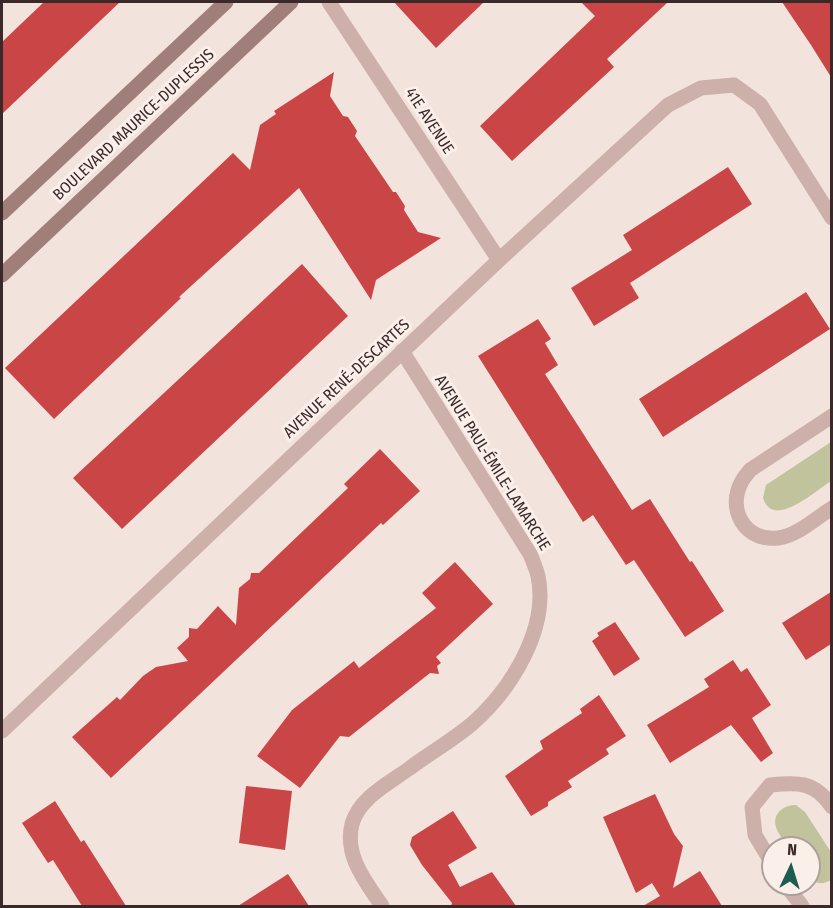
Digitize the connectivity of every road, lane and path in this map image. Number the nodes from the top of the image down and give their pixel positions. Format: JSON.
{"nodes":[{"id":1,"x":226,"y":2,"type":"edge"},
{"id":2,"x":291,"y":2,"type":"edge"},
{"id":3,"x":329,"y":2,"type":"edge"},
{"id":4,"x":2,"y":213,"type":"edge"},
{"id":5,"x":831,"y":218,"type":"edge"},
{"id":6,"x":499,"y":260,"type":"junction"},
{"id":7,"x":2,"y":275,"type":"edge"},
{"id":8,"x":402,"y":351,"type":"junction"},
{"id":9,"x":831,"y":416,"type":"edge"},
{"id":10,"x":831,"y":508,"type":"edge"},
{"id":11,"x":2,"y":731,"type":"edge"},
{"id":12,"x":831,"y":807,"type":"edge"},
{"id":13,"x":761,"y":845,"type":"edge"},
{"id":14,"x":382,"y":906,"type":"edge"}],
"edges":[{"from":1,"to":4,"type":"street","name":"BOULEVARD MAURICE-DUPLESSIS"},
{"from":2,"to":7,"type":"street","name":"BOULEVARD MAURICE-DUPLESSIS"},
{"from":3,"to":6,"type":"street","name":"41E AVENUE"},
{"from":5,"to":6,"type":"street","name":"AVENUE RENÉ-DESCARTES"},
{"from":6,"to":8,"type":"street","name":"AVENUE RENÉ-DESCARTES"},
{"from":8,"to":11,"type":"street","name":"AVENUE RENÉ-DESCARTES"},
{"from":8,"to":14,"type":"street","name":"AVENUE PAUL-ÉMILE-LAMARCHE"},
{"from":9,"to":10,"type":"street"},
{"from":12,"to":13,"type":"street"}]}
